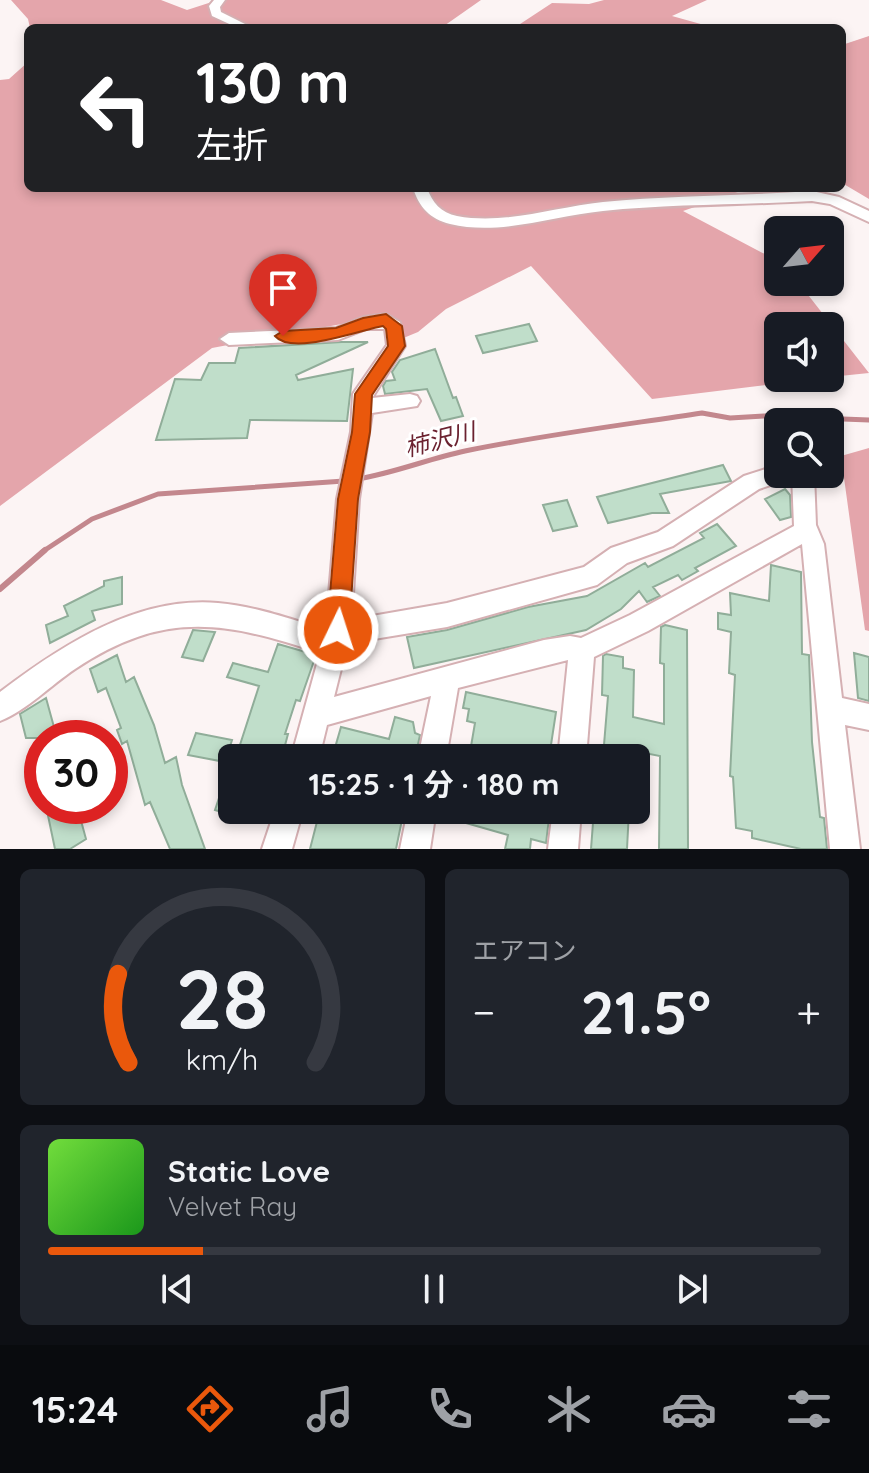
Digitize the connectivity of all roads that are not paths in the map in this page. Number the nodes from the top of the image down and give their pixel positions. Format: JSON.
{"nodes":[{"id":1,"x":220,"y":0,"type":"edge"},
{"id":2,"x":238,"y":24,"type":"edge"},
{"id":3,"x":421,"y":192,"type":"edge"},
{"id":4,"x":869,"y":217,"type":"edge"},
{"id":5,"x":229,"y":339,"type":"dead end"},
{"id":6,"x":410,"y":401,"type":"dead end"},
{"id":7,"x":363,"y":407,"type":"junction"},
{"id":8,"x":764,"y":478,"type":"edge"},
{"id":9,"x":803,"y":488,"type":"edge"},
{"id":10,"x":805,"y":531,"type":"junction"},
{"id":11,"x":334,"y":645,"type":"junction"},
{"id":12,"x":582,"y":650,"type":"junction"},
{"id":13,"x":447,"y":679,"type":"junction"},
{"id":14,"x":0,"y":708,"type":"edge"},
{"id":15,"x":830,"y":709,"type":"junction"},
{"id":16,"x":318,"y":714,"type":"junction"},
{"id":17,"x":869,"y":717,"type":"edge"},
{"id":18,"x":309,"y":744,"type":"edge"},
{"id":19,"x":435,"y":744,"type":"edge"},
{"id":20,"x":573,"y":744,"type":"edge"},
{"id":21,"x":285,"y":824,"type":"edge"},
{"id":22,"x":419,"y":824,"type":"edge"},
{"id":23,"x":566,"y":824,"type":"edge"},
{"id":24,"x":277,"y":849,"type":"edge"},
{"id":25,"x":415,"y":849,"type":"edge"},
{"id":26,"x":563,"y":849,"type":"edge"},
{"id":27,"x":845,"y":849,"type":"edge"}],
"edges":[{"from":1,"to":2,"type":"street"},
{"from":3,"to":4,"type":"street"},
{"from":5,"to":7,"type":"street"},
{"from":6,"to":7,"type":"street"},
{"from":7,"to":11,"type":"street"},
{"from":8,"to":11,"type":"street"},
{"from":9,"to":10,"type":"street"},
{"from":10,"to":12,"type":"street"},
{"from":10,"to":15,"type":"street"},
{"from":11,"to":14,"type":"street"},
{"from":11,"to":16,"type":"street"},
{"from":12,"to":13,"type":"street"},
{"from":12,"to":20,"type":"street"},
{"from":13,"to":16,"type":"street"},
{"from":13,"to":19,"type":"street"},
{"from":15,"to":17,"type":"street"},
{"from":15,"to":27,"type":"street"},
{"from":16,"to":18,"type":"street"},
{"from":21,"to":24,"type":"street"},
{"from":22,"to":25,"type":"street"},
{"from":23,"to":26,"type":"street"}]}
